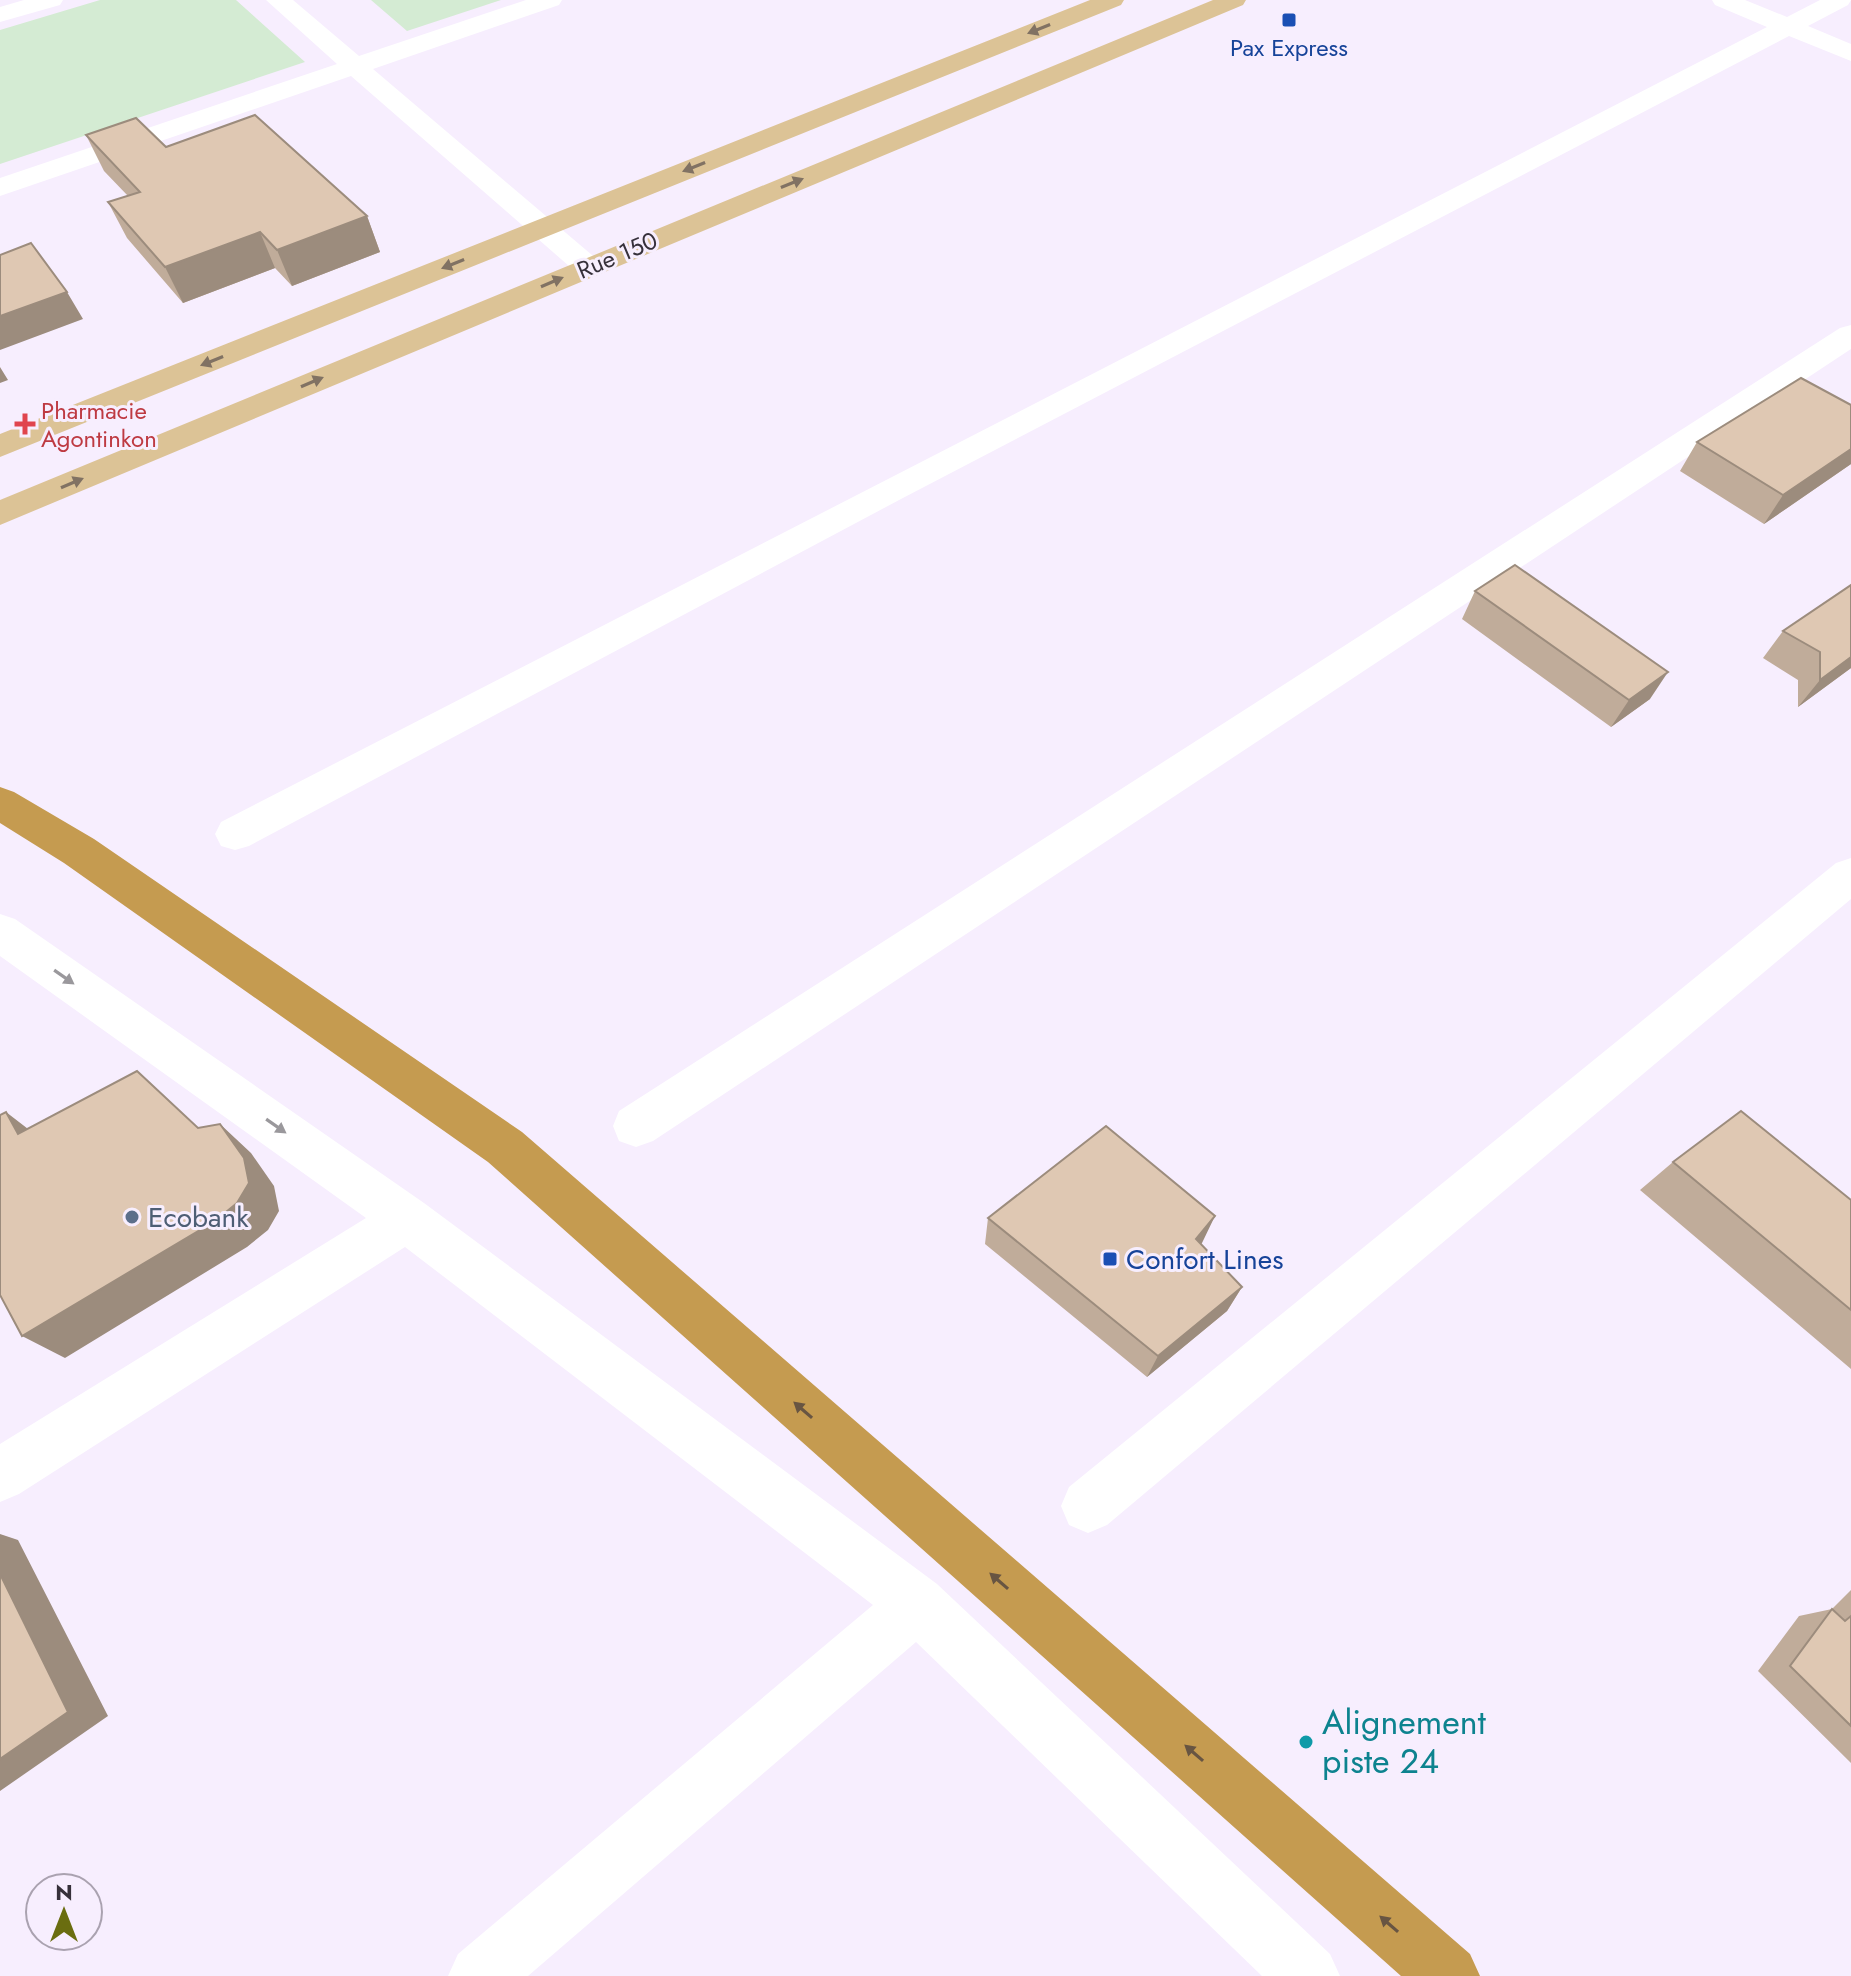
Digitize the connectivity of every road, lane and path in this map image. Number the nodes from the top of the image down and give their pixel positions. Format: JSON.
{"nodes":[{"id":1,"x":51,"y":0,"type":"edge"},
{"id":2,"x":278,"y":0,"type":"edge"},
{"id":3,"x":550,"y":0,"type":"edge"},
{"id":4,"x":1112,"y":0,"type":"edge"},
{"id":5,"x":1234,"y":0,"type":"edge"},
{"id":6,"x":1724,"y":0,"type":"edge"},
{"id":7,"x":1839,"y":0,"type":"edge"},
{"id":8,"x":0,"y":15,"type":"edge"},
{"id":9,"x":1789,"y":26,"type":"junction"},
{"id":10,"x":1851,"y":53,"type":"edge"},
{"id":11,"x":355,"y":66,"type":"junction"},
{"id":12,"x":0,"y":187,"type":"edge"},
{"id":13,"x":543,"y":228,"type":"junction"},
{"id":14,"x":588,"y":267,"type":"junction"},
{"id":15,"x":1851,"y":335,"type":"edge"},
{"id":16,"x":0,"y":446,"type":"edge"},
{"id":17,"x":0,"y":513,"type":"edge"},
{"id":18,"x":0,"y":803,"type":"edge"},
{"id":19,"x":235,"y":834,"type":"dead end"},
{"id":20,"x":1851,"y":875,"type":"edge"},
{"id":21,"x":0,"y":932,"type":"edge"},
{"id":22,"x":636,"y":1126,"type":"dead end"},
{"id":23,"x":407,"y":1219,"type":"junction"},
{"id":24,"x":0,"y":1475,"type":"edge"},
{"id":25,"x":1088,"y":1506,"type":"dead end"},
{"id":26,"x":917,"y":1604,"type":"junction"},
{"id":27,"x":480,"y":1976,"type":"edge"},
{"id":28,"x":1308,"y":1976,"type":"edge"},
{"id":29,"x":1448,"y":1976,"type":"edge"}],
"edges":[{"from":1,"to":8,"type":"street"},
{"from":2,"to":11,"type":"street"},
{"from":3,"to":11,"type":"street"},
{"from":4,"to":13,"type":"main road","name":"Rue 150","one_way":true},
{"from":14,"to":5,"type":"main road","name":"Rue 150","one_way":true},
{"from":6,"to":9,"type":"street"},
{"from":7,"to":9,"type":"street"},
{"from":9,"to":10,"type":"street"},
{"from":9,"to":19,"type":"street"},
{"from":11,"to":12,"type":"street"},
{"from":11,"to":13,"type":"street"},
{"from":13,"to":14,"type":"street"},
{"from":13,"to":16,"type":"main road","name":"Rue 150","one_way":true},
{"from":17,"to":14,"type":"main road","name":"Rue 150","one_way":true},
{"from":15,"to":22,"type":"street"},
{"from":29,"to":18,"type":"highway","one_way":true},
{"from":20,"to":25,"type":"street"},
{"from":21,"to":23,"type":"street","one_way":true},
{"from":23,"to":24,"type":"street"},
{"from":23,"to":26,"type":"street"},
{"from":26,"to":27,"type":"street"},
{"from":26,"to":28,"type":"street"}]}
